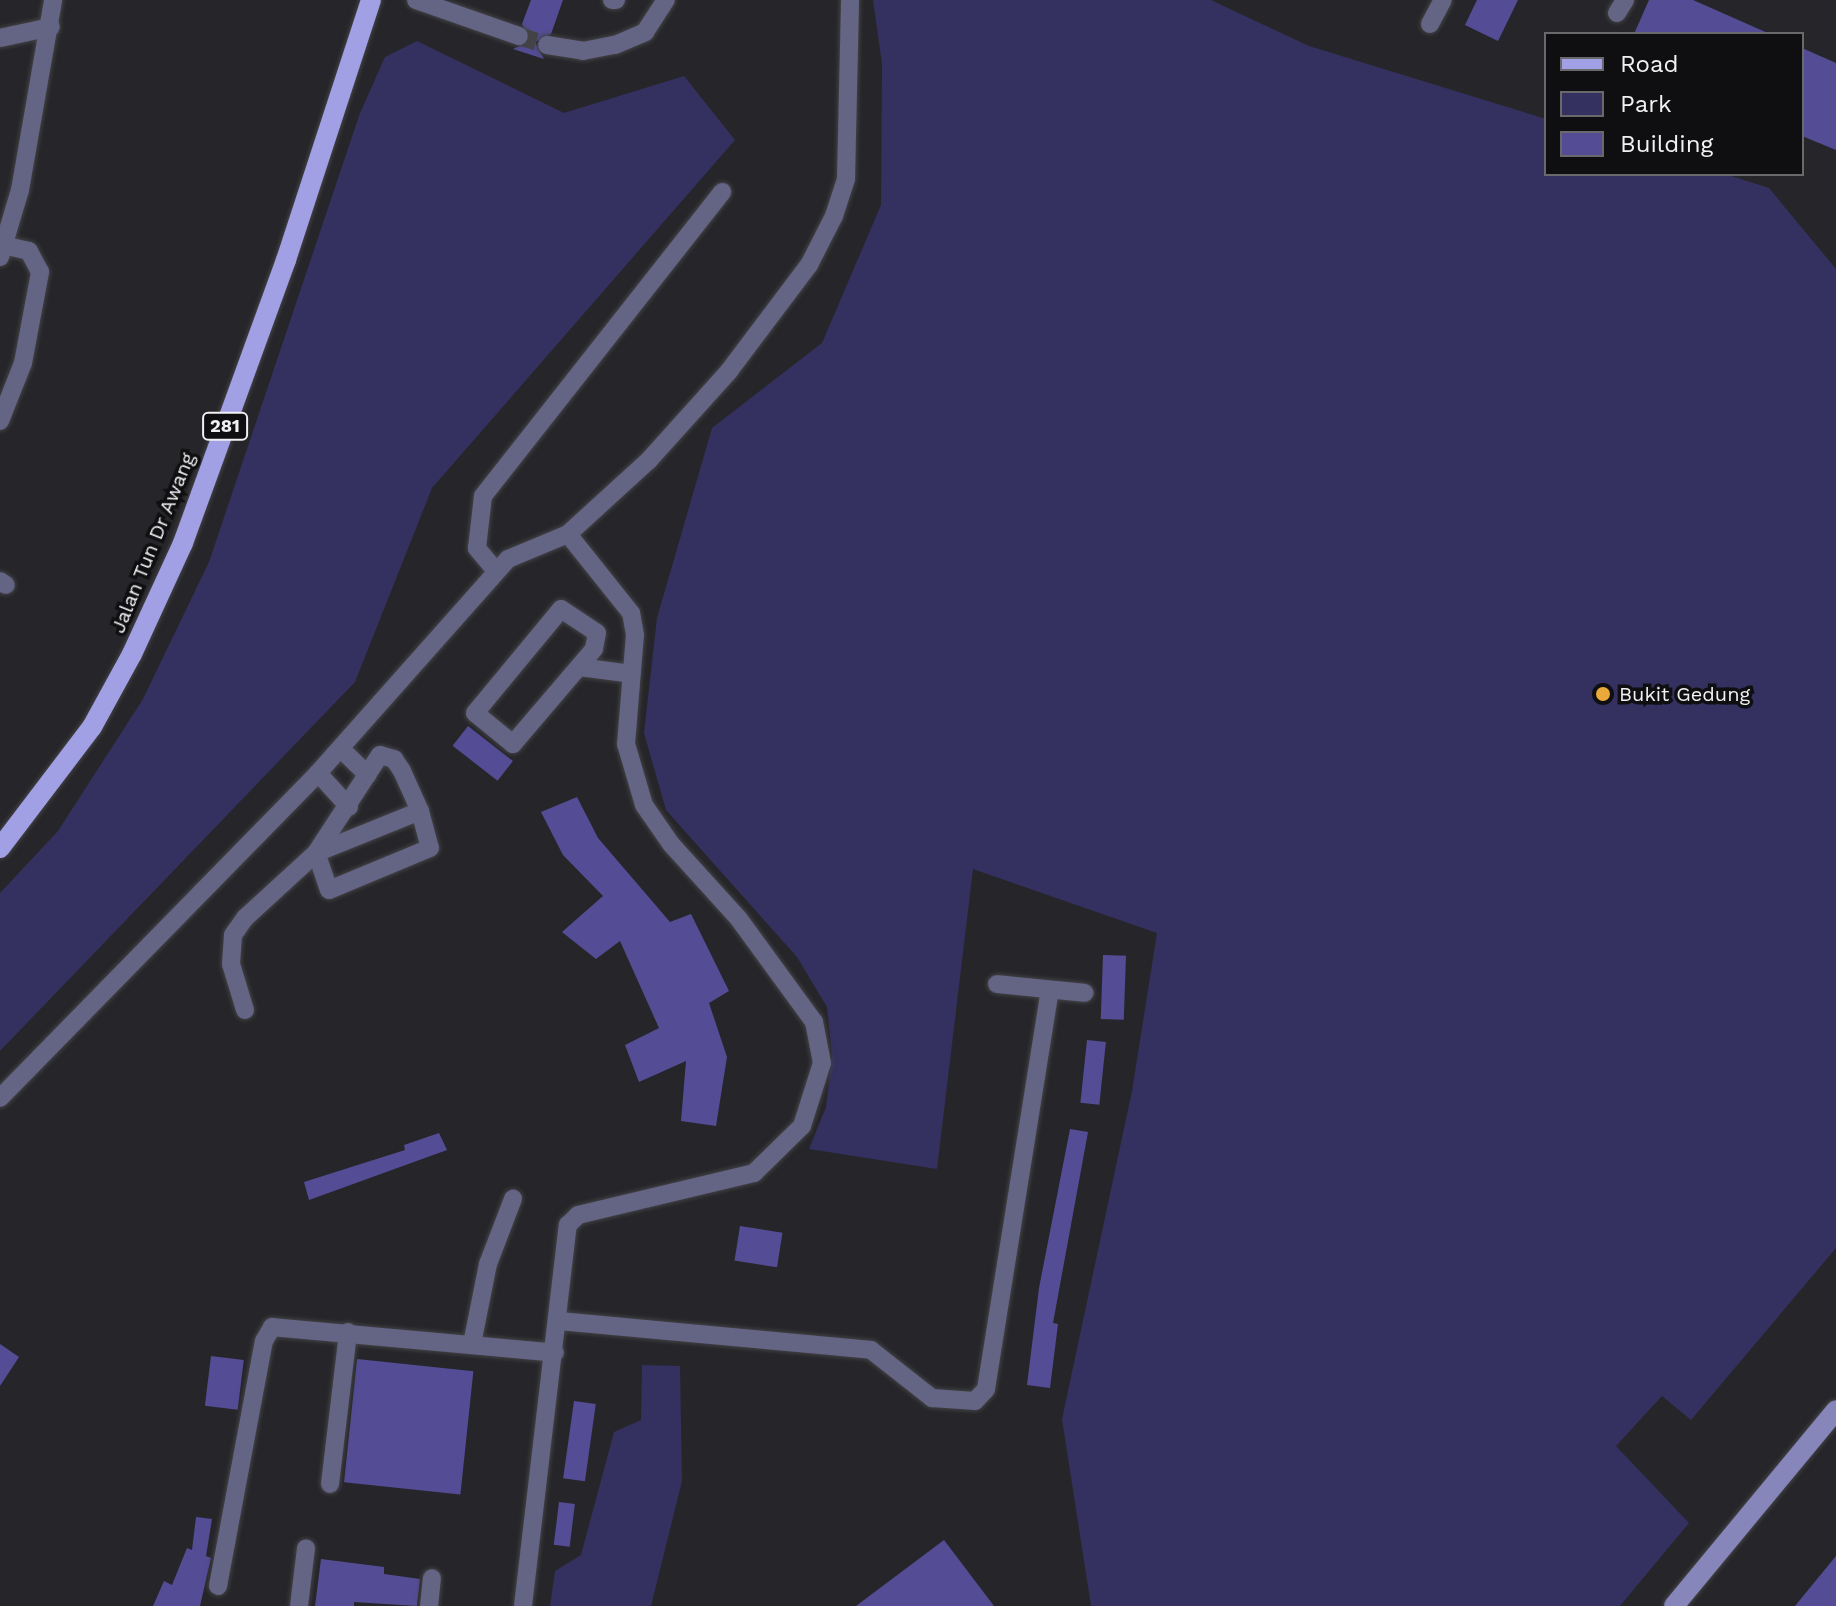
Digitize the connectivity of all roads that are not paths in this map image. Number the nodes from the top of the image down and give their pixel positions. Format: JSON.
{"nodes":[{"id":1,"x":53,"y":0,"type":"edge"},
{"id":2,"x":371,"y":0,"type":"edge"},
{"id":3,"x":416,"y":0,"type":"edge"},
{"id":4,"x":666,"y":0,"type":"edge"},
{"id":5,"x":850,"y":0,"type":"edge"},
{"id":6,"x":1443,"y":0,"type":"edge"},
{"id":7,"x":1430,"y":24,"type":"dead end"},
{"id":8,"x":51,"y":27,"type":"junction"},
{"id":9,"x":519,"y":36,"type":"tunnel mouth"},
{"id":10,"x":0,"y":38,"type":"edge"},
{"id":11,"x":547,"y":45,"type":"tunnel mouth"},
{"id":12,"x":722,"y":192,"type":"dead end"},
{"id":13,"x":2,"y":251,"type":"edge"},
{"id":14,"x":0,"y":421,"type":"edge"},
{"id":15,"x":568,"y":534,"type":"junction"},
{"id":16,"x":496,"y":571,"type":"junction"},
{"id":17,"x":579,"y":667,"type":"junction"},
{"id":18,"x":632,"y":674,"type":"junction"},
{"id":19,"x":341,"y":749,"type":"junction"},
{"id":20,"x":318,"y":773,"type":"junction"},
{"id":21,"x":368,"y":775,"type":"junction"},
{"id":22,"x":349,"y":807,"type":"junction"},
{"id":23,"x":420,"y":811,"type":"junction"},
{"id":24,"x":0,"y":848,"type":"edge"},
{"id":25,"x":316,"y":853,"type":"junction"},
{"id":26,"x":997,"y":984,"type":"dead end"},
{"id":27,"x":1050,"y":991,"type":"junction"},
{"id":28,"x":1085,"y":993,"type":"dead end"},
{"id":29,"x":245,"y":1010,"type":"dead end"},
{"id":30,"x":0,"y":1098,"type":"edge"},
{"id":31,"x":513,"y":1199,"type":"dead end"},
{"id":32,"x":560,"y":1321,"type":"junction"},
{"id":33,"x":348,"y":1332,"type":"junction"},
{"id":34,"x":472,"y":1344,"type":"junction"},
{"id":35,"x":555,"y":1353,"type":"junction"},
{"id":36,"x":1836,"y":1410,"type":"edge"},
{"id":37,"x":330,"y":1484,"type":"dead end"},
{"id":38,"x":306,"y":1548,"type":"dead end"},
{"id":39,"x":432,"y":1578,"type":"dead end"},
{"id":40,"x":218,"y":1586,"type":"dead end"},
{"id":41,"x":299,"y":1606,"type":"edge"},
{"id":42,"x":429,"y":1606,"type":"edge"},
{"id":43,"x":523,"y":1606,"type":"edge"},
{"id":44,"x":1674,"y":1606,"type":"edge"}],
"edges":[{"from":1,"to":8,"type":"street"},
{"from":2,"to":24,"type":"main road","name":"Jalan Tun Dr Awang","number":"281"},
{"from":3,"to":9,"type":"street"},
{"from":4,"to":11,"type":"street"},
{"from":5,"to":15,"type":"street"},
{"from":6,"to":7,"type":"street"},
{"from":8,"to":10,"type":"street"},
{"from":8,"to":13,"type":"street"},
{"from":12,"to":16,"type":"street"},
{"from":13,"to":14,"type":"street"},
{"from":15,"to":16,"type":"street"},
{"from":15,"to":18,"type":"street"},
{"from":16,"to":19,"type":"street"},
{"from":17,"to":17,"type":"street"},
{"from":17,"to":18,"type":"street"},
{"from":18,"to":32,"type":"street"},
{"from":19,"to":20,"type":"street"},
{"from":19,"to":21,"type":"street"},
{"from":20,"to":22,"type":"street"},
{"from":20,"to":30,"type":"street"},
{"from":21,"to":22,"type":"street"},
{"from":21,"to":23,"type":"street"},
{"from":22,"to":25,"type":"street"},
{"from":23,"to":25,"type":"street"},
{"from":23,"to":25,"type":"street"},
{"from":25,"to":29,"type":"street"},
{"from":26,"to":27,"type":"street"},
{"from":27,"to":28,"type":"street"},
{"from":27,"to":32,"type":"street"},
{"from":31,"to":34,"type":"street"},
{"from":32,"to":35,"type":"street"},
{"from":33,"to":34,"type":"street"},
{"from":33,"to":37,"type":"street"},
{"from":33,"to":40,"type":"street"},
{"from":34,"to":35,"type":"street"},
{"from":35,"to":43,"type":"street"},
{"from":36,"to":44,"type":"street"},
{"from":38,"to":41,"type":"street"},
{"from":39,"to":42,"type":"street"}]}
